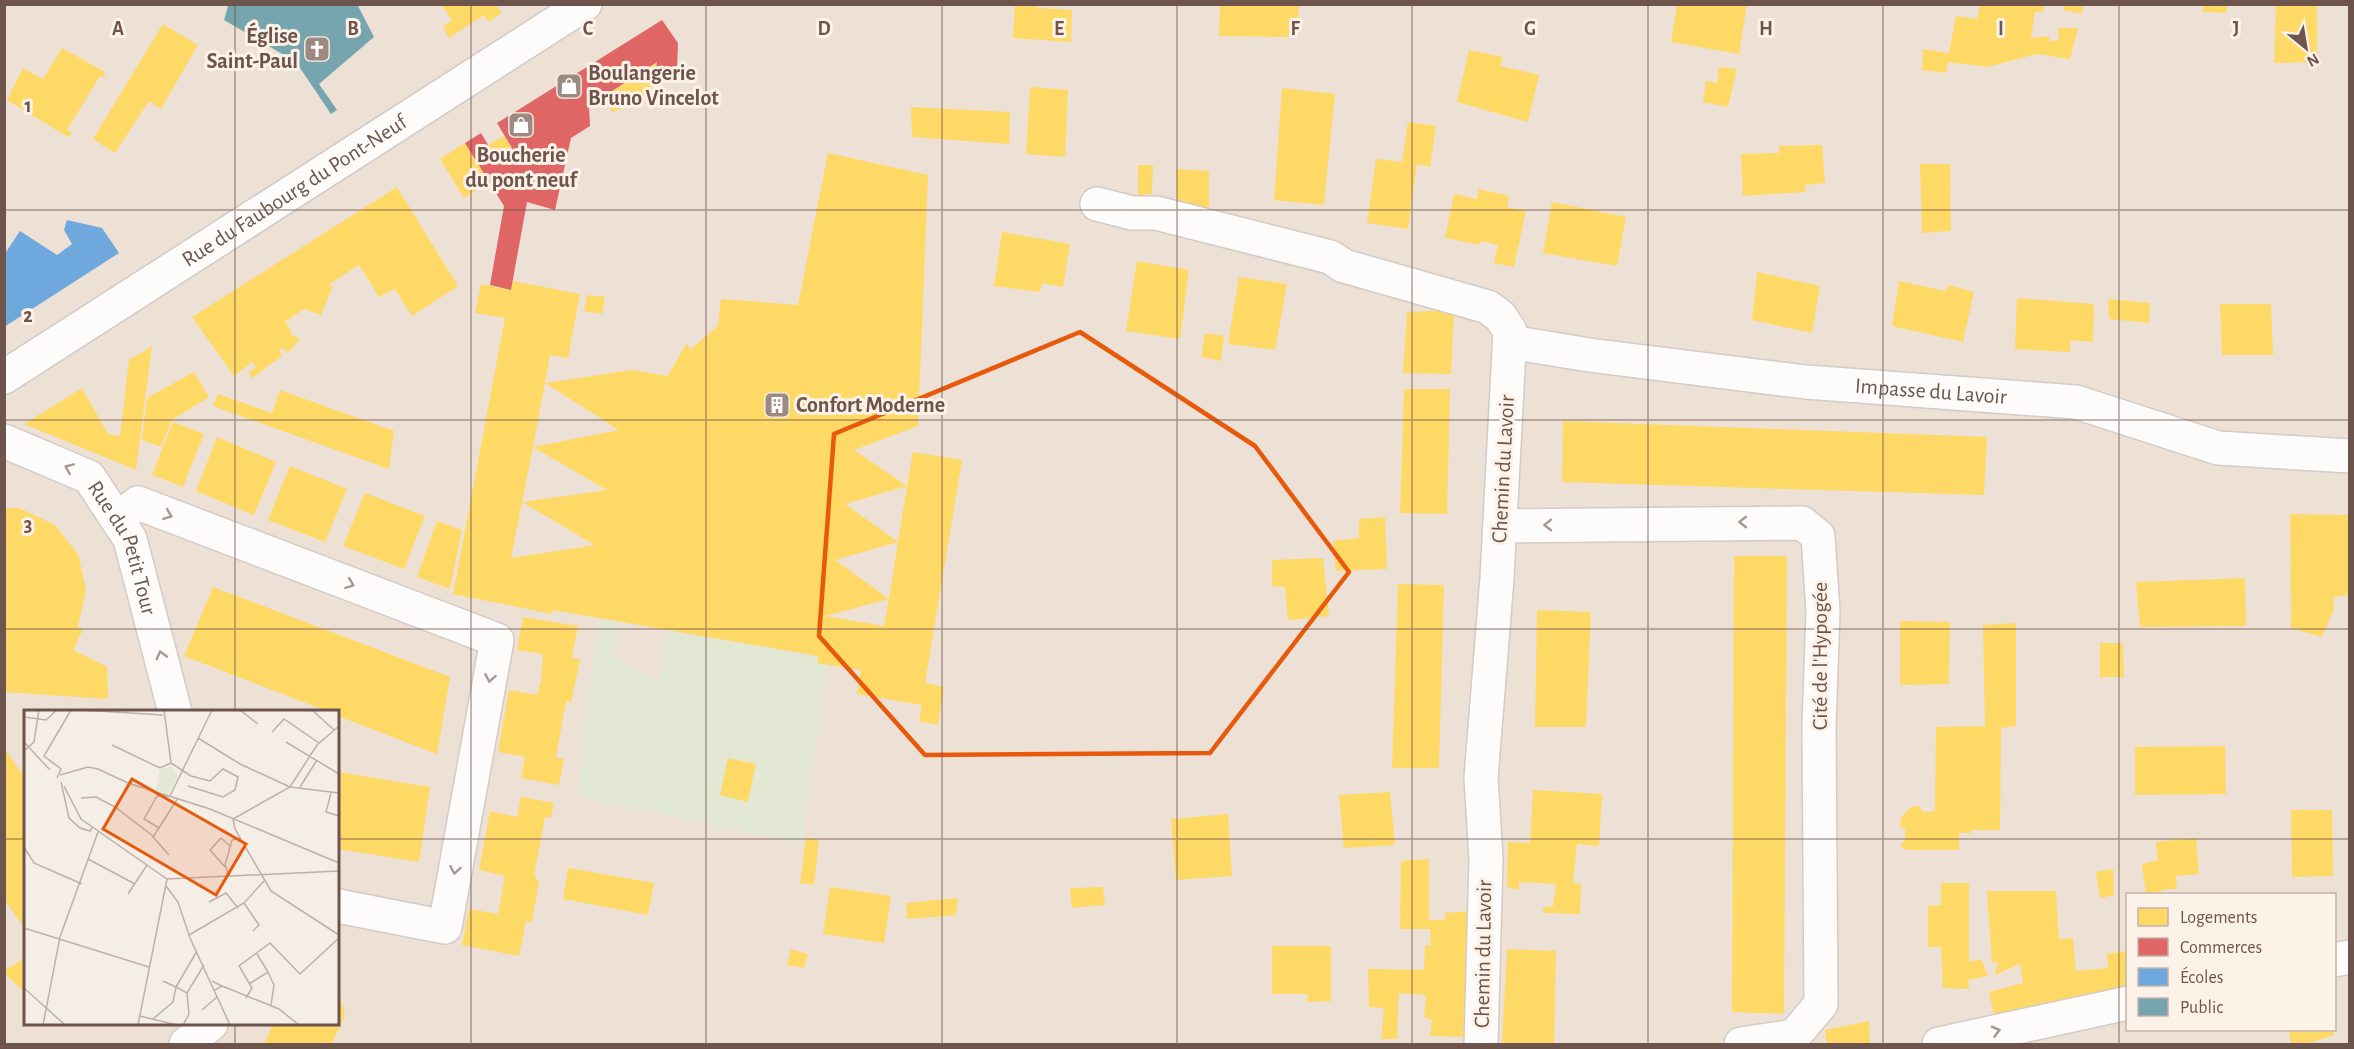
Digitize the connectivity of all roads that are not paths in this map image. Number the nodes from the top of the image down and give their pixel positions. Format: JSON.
{"nodes":[{"id":1,"x":585,"y":4,"type":"edge"},
{"id":2,"x":1097,"y":204,"type":"dead end"},
{"id":3,"x":1509,"y":342,"type":"junction"},
{"id":4,"x":4,"y":377,"type":"edge"},
{"id":5,"x":4,"y":441,"type":"edge"},
{"id":6,"x":2349,"y":456,"type":"edge"},
{"id":7,"x":117,"y":519,"type":"junction"},
{"id":8,"x":1500,"y":526,"type":"junction"},
{"id":9,"x":175,"y":710,"type":"edge"},
{"id":10,"x":339,"y":906,"type":"edge"},
{"id":11,"x":2126,"y":1003,"type":"edge"},
{"id":12,"x":209,"y":1025,"type":"edge"},
{"id":13,"x":186,"y":1044,"type":"edge"},
{"id":14,"x":1481,"y":1044,"type":"edge"},
{"id":15,"x":1742,"y":1044,"type":"edge"},
{"id":16,"x":1940,"y":1044,"type":"edge"}],
"edges":[{"from":1,"to":4,"type":"street","name":"Rue du Faubourg du Pont-Neuf"},
{"from":2,"to":3,"type":"street","name":"Chemin du Lavoir"},
{"from":3,"to":6,"type":"street","name":"Impasse du Lavoir"},
{"from":3,"to":8,"type":"street","name":"Chemin du Lavoir"},
{"from":7,"to":5,"type":"street","name":"Rue du Petit Tour","one_way":true},
{"from":9,"to":7,"type":"street","name":"Rue du Petit Tour","one_way":true},
{"from":7,"to":10,"type":"street","one_way":true},
{"from":8,"to":14,"type":"street","name":"Chemin du Lavoir"},
{"from":15,"to":8,"type":"street","name":"Cité de l'Hypogée","one_way":true},
{"from":16,"to":11,"type":"street","one_way":true},
{"from":12,"to":13,"type":"street"}]}
